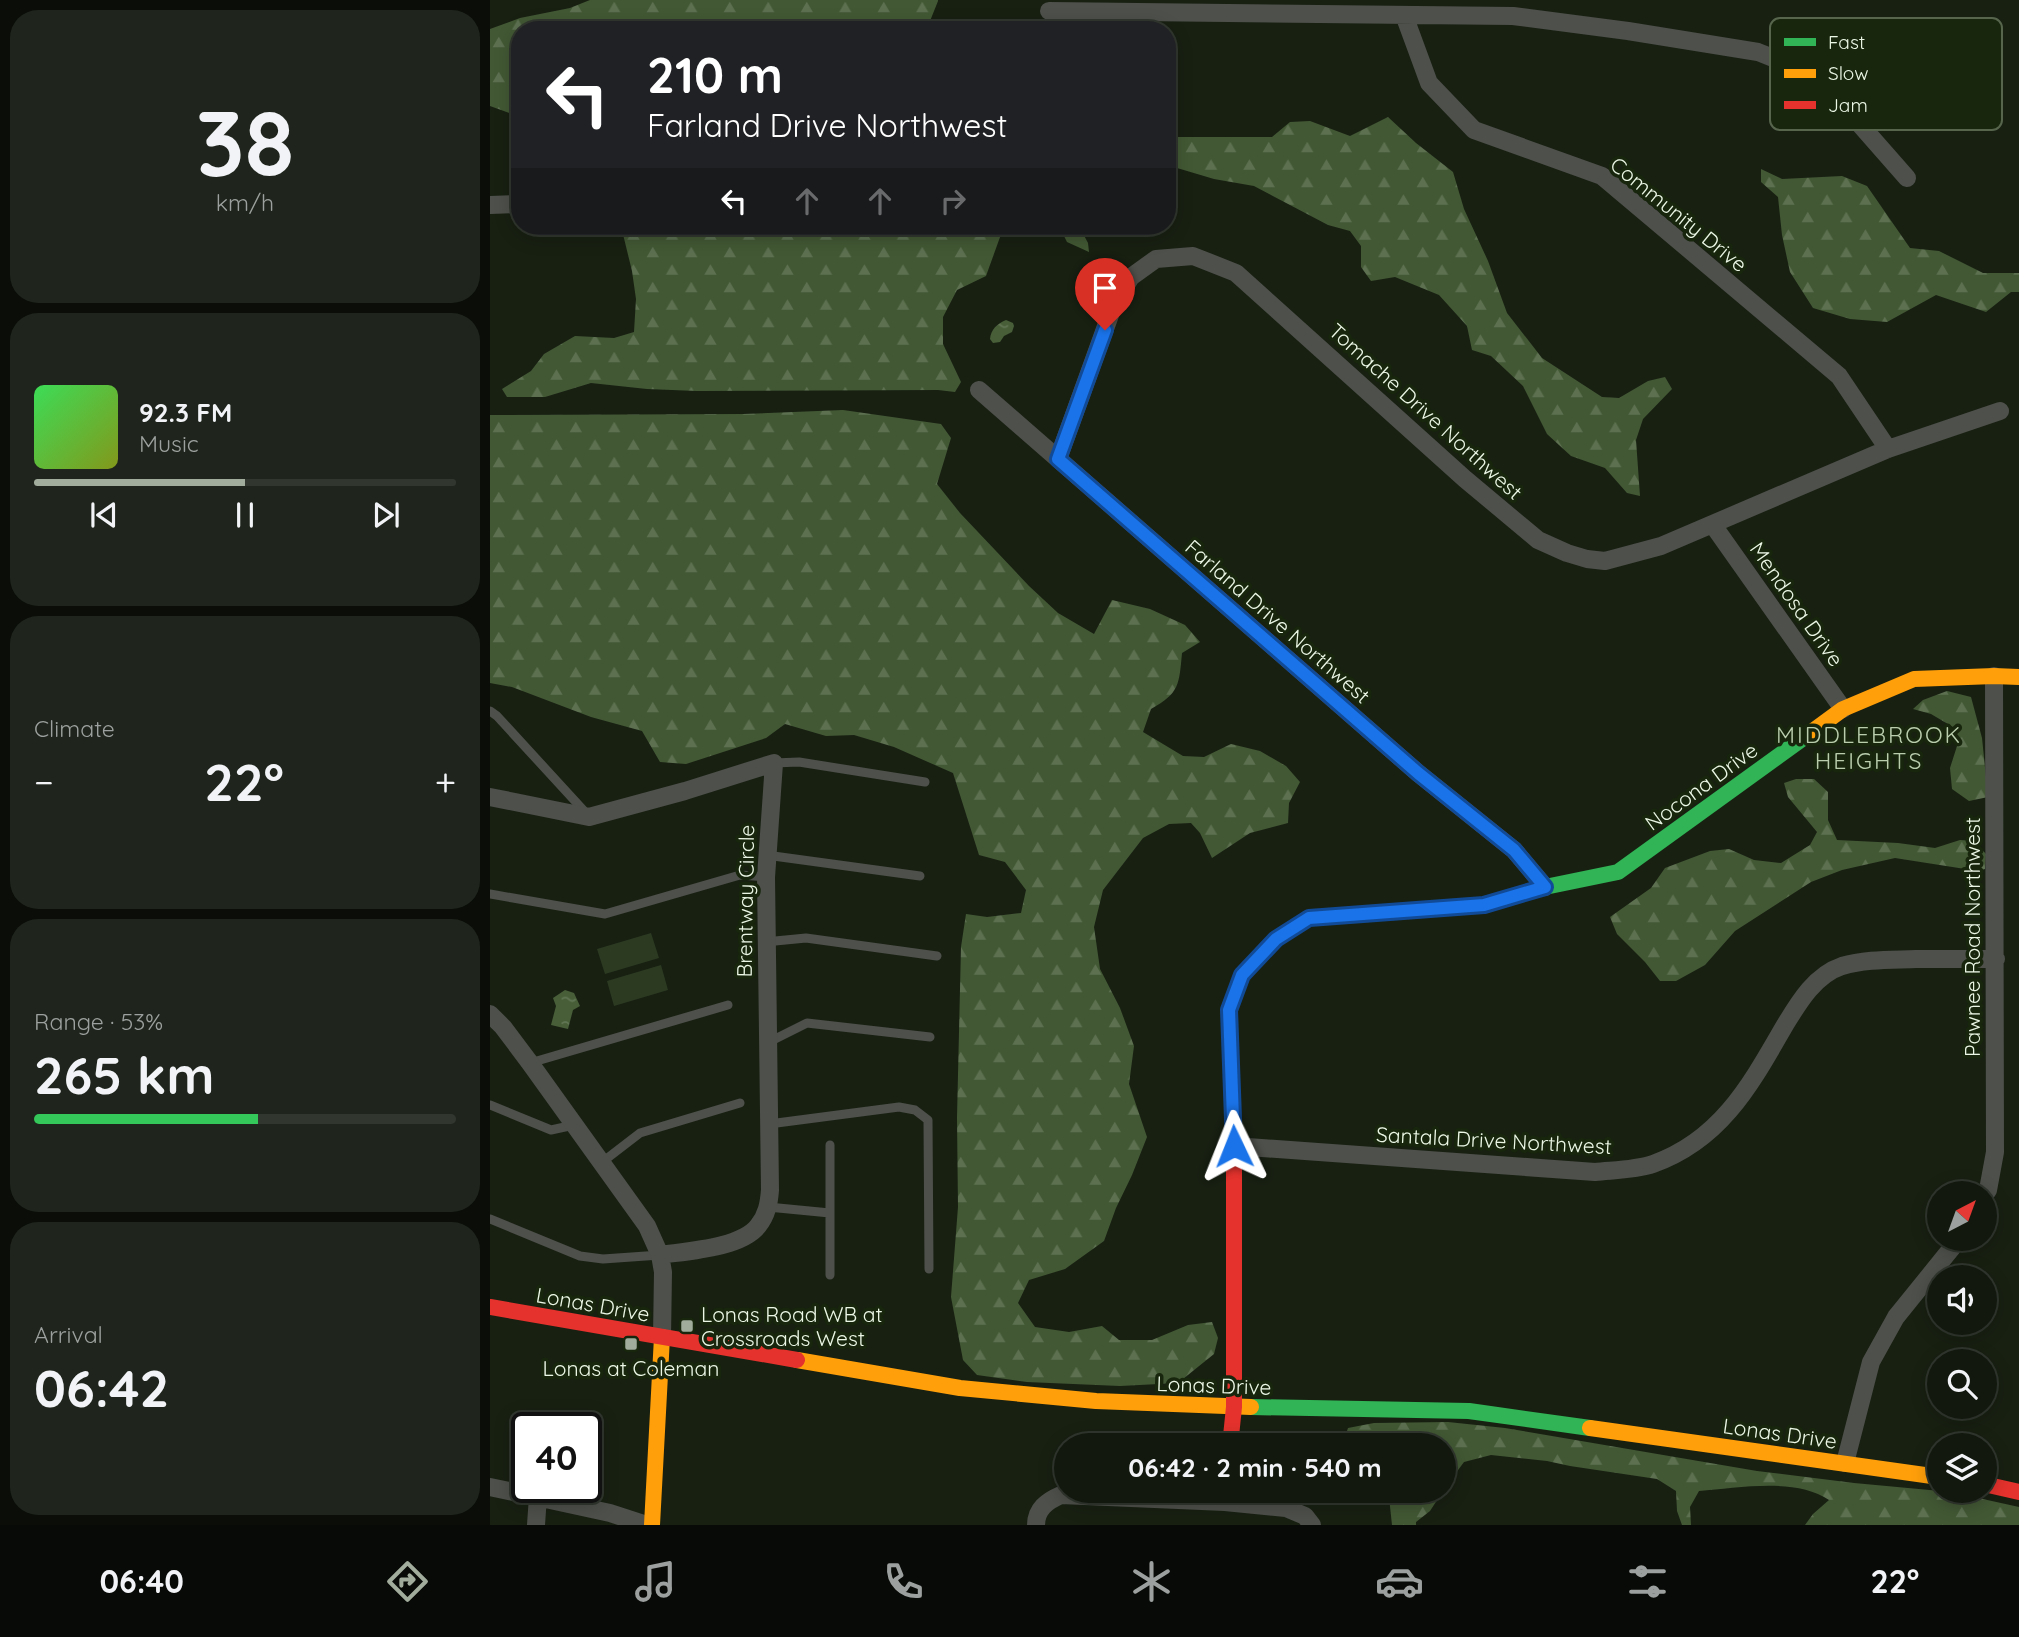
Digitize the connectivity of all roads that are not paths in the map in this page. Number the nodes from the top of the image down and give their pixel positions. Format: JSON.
{"nodes":[{"id":1,"x":1049,"y":11,"type":"dead end"},
{"id":2,"x":1404,"y":15,"type":"junction"},
{"id":3,"x":1770,"y":57,"type":"edge"},
{"id":4,"x":1865,"y":130,"type":"edge"},
{"id":5,"x":1907,"y":178,"type":"dead end"},
{"id":6,"x":511,"y":204,"type":"edge"},
{"id":7,"x":490,"y":205,"type":"edge"},
{"id":8,"x":979,"y":390,"type":"dead end"},
{"id":9,"x":2000,"y":411,"type":"dead end"},
{"id":10,"x":1888,"y":449,"type":"junction"},
{"id":11,"x":1058,"y":459,"type":"junction"},
{"id":12,"x":1713,"y":525,"type":"junction"},
{"id":13,"x":1994,"y":676,"type":"junction"},
{"id":14,"x":2019,"y":677,"type":"edge"},
{"id":15,"x":1843,"y":709,"type":"junction"},
{"id":16,"x":490,"y":711,"type":"edge"},
{"id":17,"x":774,"y":764,"type":"junction"},
{"id":18,"x":925,"y":782,"type":"dead end"},
{"id":19,"x":490,"y":797,"type":"edge"},
{"id":20,"x":589,"y":817,"type":"junction"},
{"id":21,"x":766,"y":855,"type":"junction"},
{"id":22,"x":920,"y":876,"type":"dead end"},
{"id":23,"x":766,"y":877,"type":"junction"},
{"id":24,"x":1545,"y":887,"type":"junction"},
{"id":25,"x":490,"y":894,"type":"edge"},
{"id":26,"x":765,"y":942,"type":"junction"},
{"id":27,"x":937,"y":957,"type":"dead end"},
{"id":28,"x":1996,"y":959,"type":"junction"},
{"id":29,"x":728,"y":1005,"type":"dead end"},
{"id":30,"x":490,"y":1014,"type":"edge"},
{"id":31,"x":930,"y":1037,"type":"dead end"},
{"id":32,"x":767,"y":1043,"type":"junction"},
{"id":33,"x":530,"y":1063,"type":"junction"},
{"id":34,"x":740,"y":1103,"type":"dead end"},
{"id":35,"x":490,"y":1105,"type":"edge"},
{"id":36,"x":769,"y":1124,"type":"junction"},
{"id":37,"x":574,"y":1125,"type":"junction"},
{"id":38,"x":830,"y":1145,"type":"dead end"},
{"id":39,"x":1234,"y":1146,"type":"junction"},
{"id":40,"x":601,"y":1163,"type":"junction"},
{"id":41,"x":1990,"y":1181,"type":"edge"},
{"id":42,"x":768,"y":1207,"type":"junction"},
{"id":43,"x":830,"y":1213,"type":"junction"},
{"id":44,"x":490,"y":1219,"type":"edge"},
{"id":45,"x":1949,"y":1251,"type":"edge"},
{"id":46,"x":660,"y":1255,"type":"junction"},
{"id":47,"x":929,"y":1269,"type":"dead end"},
{"id":48,"x":830,"y":1275,"type":"dead end"},
{"id":49,"x":490,"y":1307,"type":"edge"},
{"id":50,"x":662,"y":1337,"type":"junction"},
{"id":51,"x":1234,"y":1408,"type":"junction"},
{"id":52,"x":1231,"y":1433,"type":"edge"},
{"id":53,"x":1845,"y":1463,"type":"junction"},
{"id":54,"x":1927,"y":1475,"type":"edge"},
{"id":55,"x":490,"y":1487,"type":"edge"},
{"id":56,"x":1997,"y":1487,"type":"edge"},
{"id":57,"x":511,"y":1491,"type":"edge"},
{"id":58,"x":2019,"y":1492,"type":"edge"},
{"id":59,"x":1054,"y":1498,"type":"edge"},
{"id":60,"x":538,"y":1503,"type":"edge"},
{"id":61,"x":568,"y":1503,"type":"edge"},
{"id":62,"x":1261,"y":1503,"type":"edge"},
{"id":63,"x":536,"y":1525,"type":"edge"},
{"id":64,"x":649,"y":1525,"type":"edge"},
{"id":65,"x":1036,"y":1525,"type":"edge"},
{"id":66,"x":1312,"y":1525,"type":"edge"}],
"edges":[{"from":1,"to":2,"type":"street"},
{"from":2,"to":3,"type":"street"},
{"from":2,"to":10,"type":"street","name":"Community Drive"},
{"from":4,"to":5,"type":"street"},
{"from":6,"to":7,"type":"street"},
{"from":8,"to":11,"type":"street","name":"Farland Drive Northwest"},
{"from":9,"to":10,"type":"street","name":"Tomache Drive Northwest"},
{"from":10,"to":12,"type":"street","name":"Tomache Drive Northwest"},
{"from":11,"to":12,"type":"street","name":"Tomache Drive Northwest"},
{"from":11,"to":24,"type":"street","name":"Farland Drive Northwest"},
{"from":12,"to":15,"type":"street","name":"Mendosa Drive"},
{"from":13,"to":14,"type":"street","name":"Nocona Drive"},
{"from":13,"to":15,"type":"street","name":"Nocona Drive"},
{"from":13,"to":28,"type":"street","name":"Pawnee Road Northwest"},
{"from":15,"to":24,"type":"street","name":"Nocona Drive"},
{"from":16,"to":20,"type":"lane"},
{"from":17,"to":18,"type":"lane"},
{"from":17,"to":20,"type":"street"},
{"from":17,"to":21,"type":"street","name":"Brentway Circle"},
{"from":19,"to":20,"type":"street"},
{"from":21,"to":22,"type":"lane"},
{"from":21,"to":23,"type":"street","name":"Brentway Circle"},
{"from":23,"to":25,"type":"lane"},
{"from":23,"to":26,"type":"street","name":"Brentway Circle"},
{"from":24,"to":39,"type":"street","name":"Nocona Drive"},
{"from":26,"to":27,"type":"lane"},
{"from":26,"to":32,"type":"street","name":"Brentway Circle"},
{"from":28,"to":39,"type":"street","name":"Santala Drive Northwest"},
{"from":28,"to":41,"type":"street","name":"Pawnee Road Northwest"},
{"from":29,"to":33,"type":"lane"},
{"from":30,"to":33,"type":"street"},
{"from":31,"to":32,"type":"lane"},
{"from":32,"to":36,"type":"street","name":"Brentway Circle"},
{"from":33,"to":37,"type":"street"},
{"from":34,"to":40,"type":"lane"},
{"from":35,"to":37,"type":"lane"},
{"from":36,"to":42,"type":"street","name":"Brentway Circle"},
{"from":36,"to":47,"type":"lane"},
{"from":37,"to":40,"type":"street"},
{"from":38,"to":43,"type":"lane"},
{"from":39,"to":51,"type":"street","name":"Nocona Drive"},
{"from":40,"to":46,"type":"street"},
{"from":42,"to":43,"type":"lane"},
{"from":42,"to":46,"type":"street"},
{"from":43,"to":48,"type":"lane"},
{"from":44,"to":46,"type":"lane"},
{"from":45,"to":53,"type":"street"},
{"from":46,"to":50,"type":"street"},
{"from":49,"to":50,"type":"street","name":"Lonas Drive"},
{"from":50,"to":51,"type":"street","name":"Lonas Drive"},
{"from":50,"to":64,"type":"street"},
{"from":51,"to":52,"type":"street","name":"Nocona Drive"},
{"from":51,"to":53,"type":"street","name":"Lonas Drive"},
{"from":53,"to":54,"type":"street","name":"Lonas Drive"},
{"from":55,"to":57,"type":"street"},
{"from":56,"to":58,"type":"street"},
{"from":59,"to":65,"type":"street"},
{"from":60,"to":63,"type":"street"},
{"from":61,"to":64,"type":"street"},
{"from":62,"to":66,"type":"street"}]}
